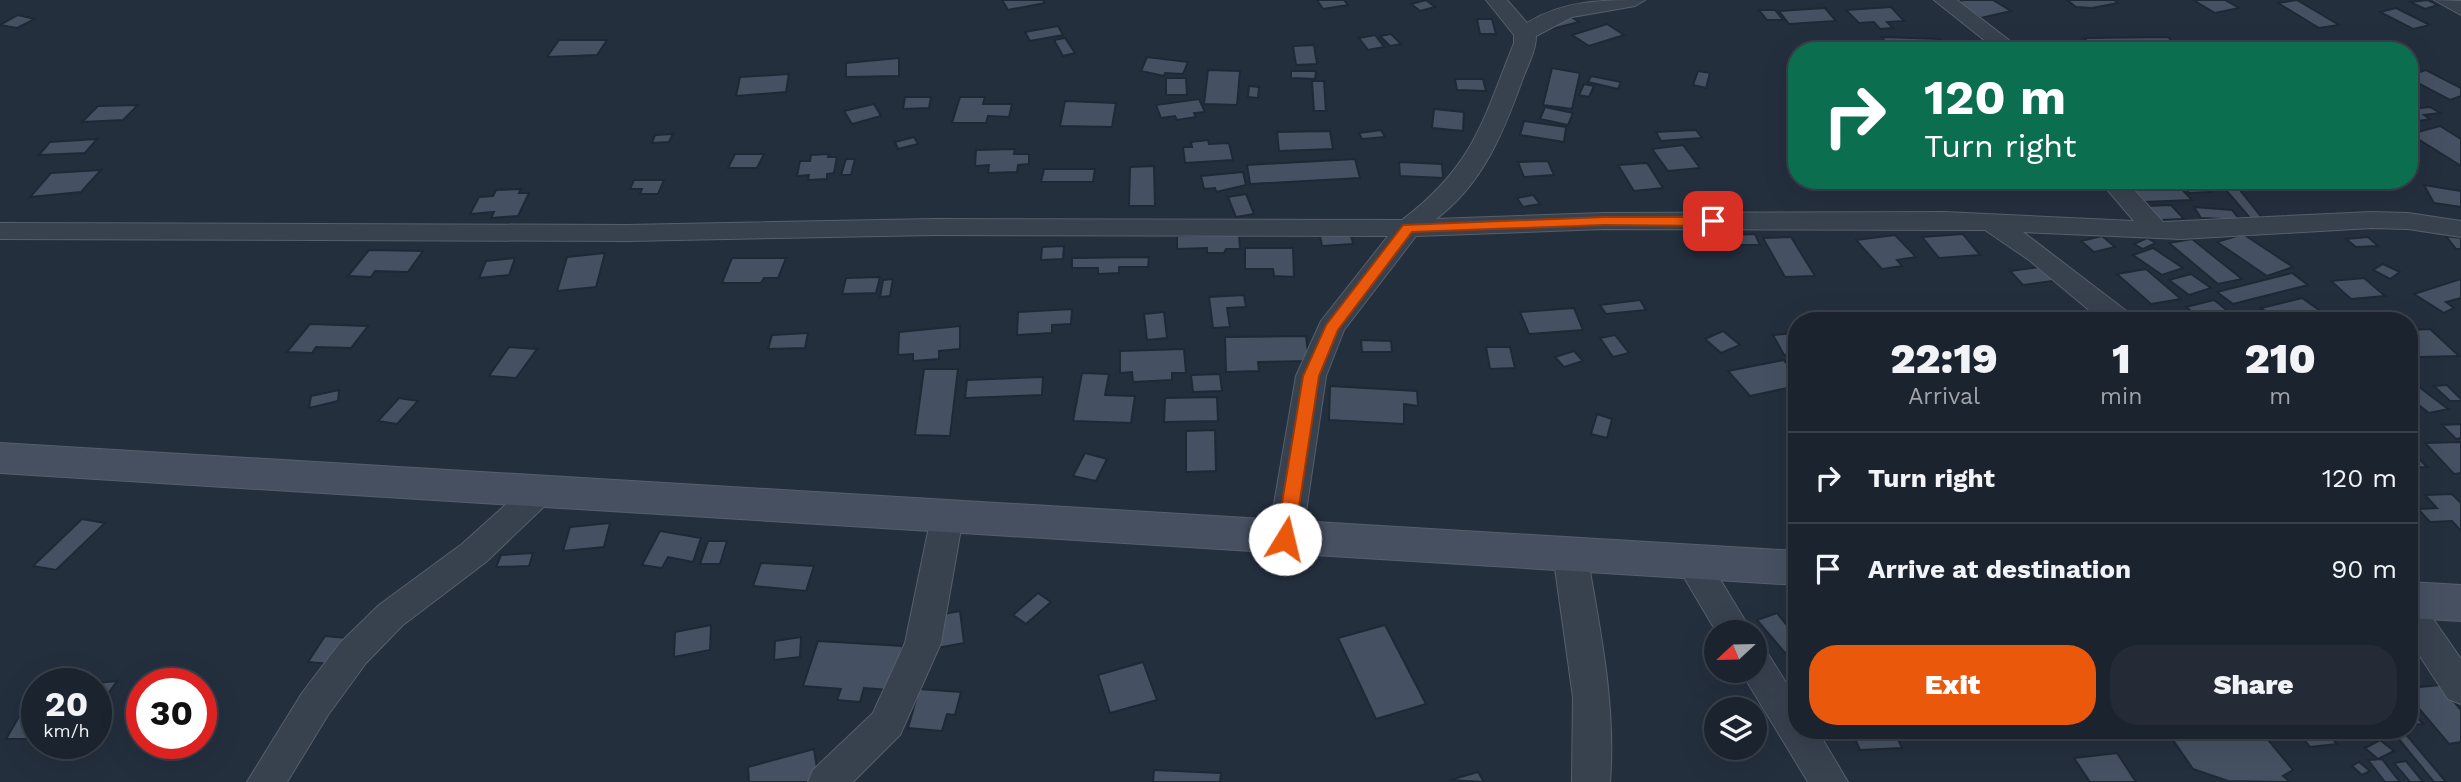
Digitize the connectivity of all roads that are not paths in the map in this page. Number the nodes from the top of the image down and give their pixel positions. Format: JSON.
{"nodes":[{"id":1,"x":1496,"y":0,"type":"edge"},
{"id":2,"x":1635,"y":0,"type":"edge"},
{"id":3,"x":1944,"y":0,"type":"edge"},
{"id":4,"x":2444,"y":0,"type":"edge"},
{"id":5,"x":2461,"y":9,"type":"edge"},
{"id":6,"x":1525,"y":34,"type":"junction"},
{"id":7,"x":2000,"y":42,"type":"edge"},
{"id":8,"x":2119,"y":189,"type":"edge"},
{"id":9,"x":1990,"y":221,"type":"junction"},
{"id":10,"x":1408,"y":228,"type":"junction"},
{"id":11,"x":2461,"y":229,"type":"edge"},
{"id":12,"x":2156,"y":230,"type":"junction"},
{"id":13,"x":0,"y":231,"type":"edge"},
{"id":14,"x":2109,"y":312,"type":"edge"},
{"id":15,"x":0,"y":458,"type":"edge"},
{"id":16,"x":542,"y":490,"type":"junction"},
{"id":17,"x":947,"y":517,"type":"junction"},
{"id":18,"x":1285,"y":539,"type":"junction"},
{"id":19,"x":1570,"y":554,"type":"junction"},
{"id":20,"x":1692,"y":562,"type":"junction"},
{"id":21,"x":1788,"y":567,"type":"edge"},
{"id":22,"x":2418,"y":600,"type":"edge"},
{"id":23,"x":2461,"y":603,"type":"edge"},
{"id":24,"x":1728,"y":620,"type":"edge"},
{"id":25,"x":2418,"y":625,"type":"edge"},
{"id":26,"x":1766,"y":683,"type":"edge"},
{"id":27,"x":2461,"y":688,"type":"edge"},
{"id":28,"x":1788,"y":717,"type":"edge"},
{"id":29,"x":1802,"y":739,"type":"edge"},
{"id":30,"x":266,"y":782,"type":"edge"},
{"id":31,"x":827,"y":782,"type":"edge"},
{"id":32,"x":1591,"y":782,"type":"edge"},
{"id":33,"x":1829,"y":782,"type":"edge"}],
"edges":[{"from":1,"to":6,"type":"street"},
{"from":2,"to":6,"type":"street"},
{"from":3,"to":7,"type":"street"},
{"from":4,"to":5,"type":"street"},
{"from":6,"to":10,"type":"street"},
{"from":8,"to":12,"type":"street"},
{"from":9,"to":10,"type":"street"},
{"from":9,"to":12,"type":"street"},
{"from":9,"to":14,"type":"street"},
{"from":10,"to":13,"type":"street"},
{"from":10,"to":18,"type":"street"},
{"from":11,"to":12,"type":"street"},
{"from":15,"to":16,"type":"main road"},
{"from":16,"to":17,"type":"main road"},
{"from":16,"to":30,"type":"street"},
{"from":17,"to":18,"type":"main road"},
{"from":17,"to":31,"type":"street"},
{"from":18,"to":19,"type":"main road"},
{"from":19,"to":20,"type":"main road"},
{"from":19,"to":32,"type":"street"},
{"from":20,"to":21,"type":"main road"},
{"from":20,"to":24,"type":"street"},
{"from":22,"to":23,"type":"main road"},
{"from":25,"to":27,"type":"street"},
{"from":26,"to":28,"type":"street"},
{"from":29,"to":33,"type":"street"}]}
